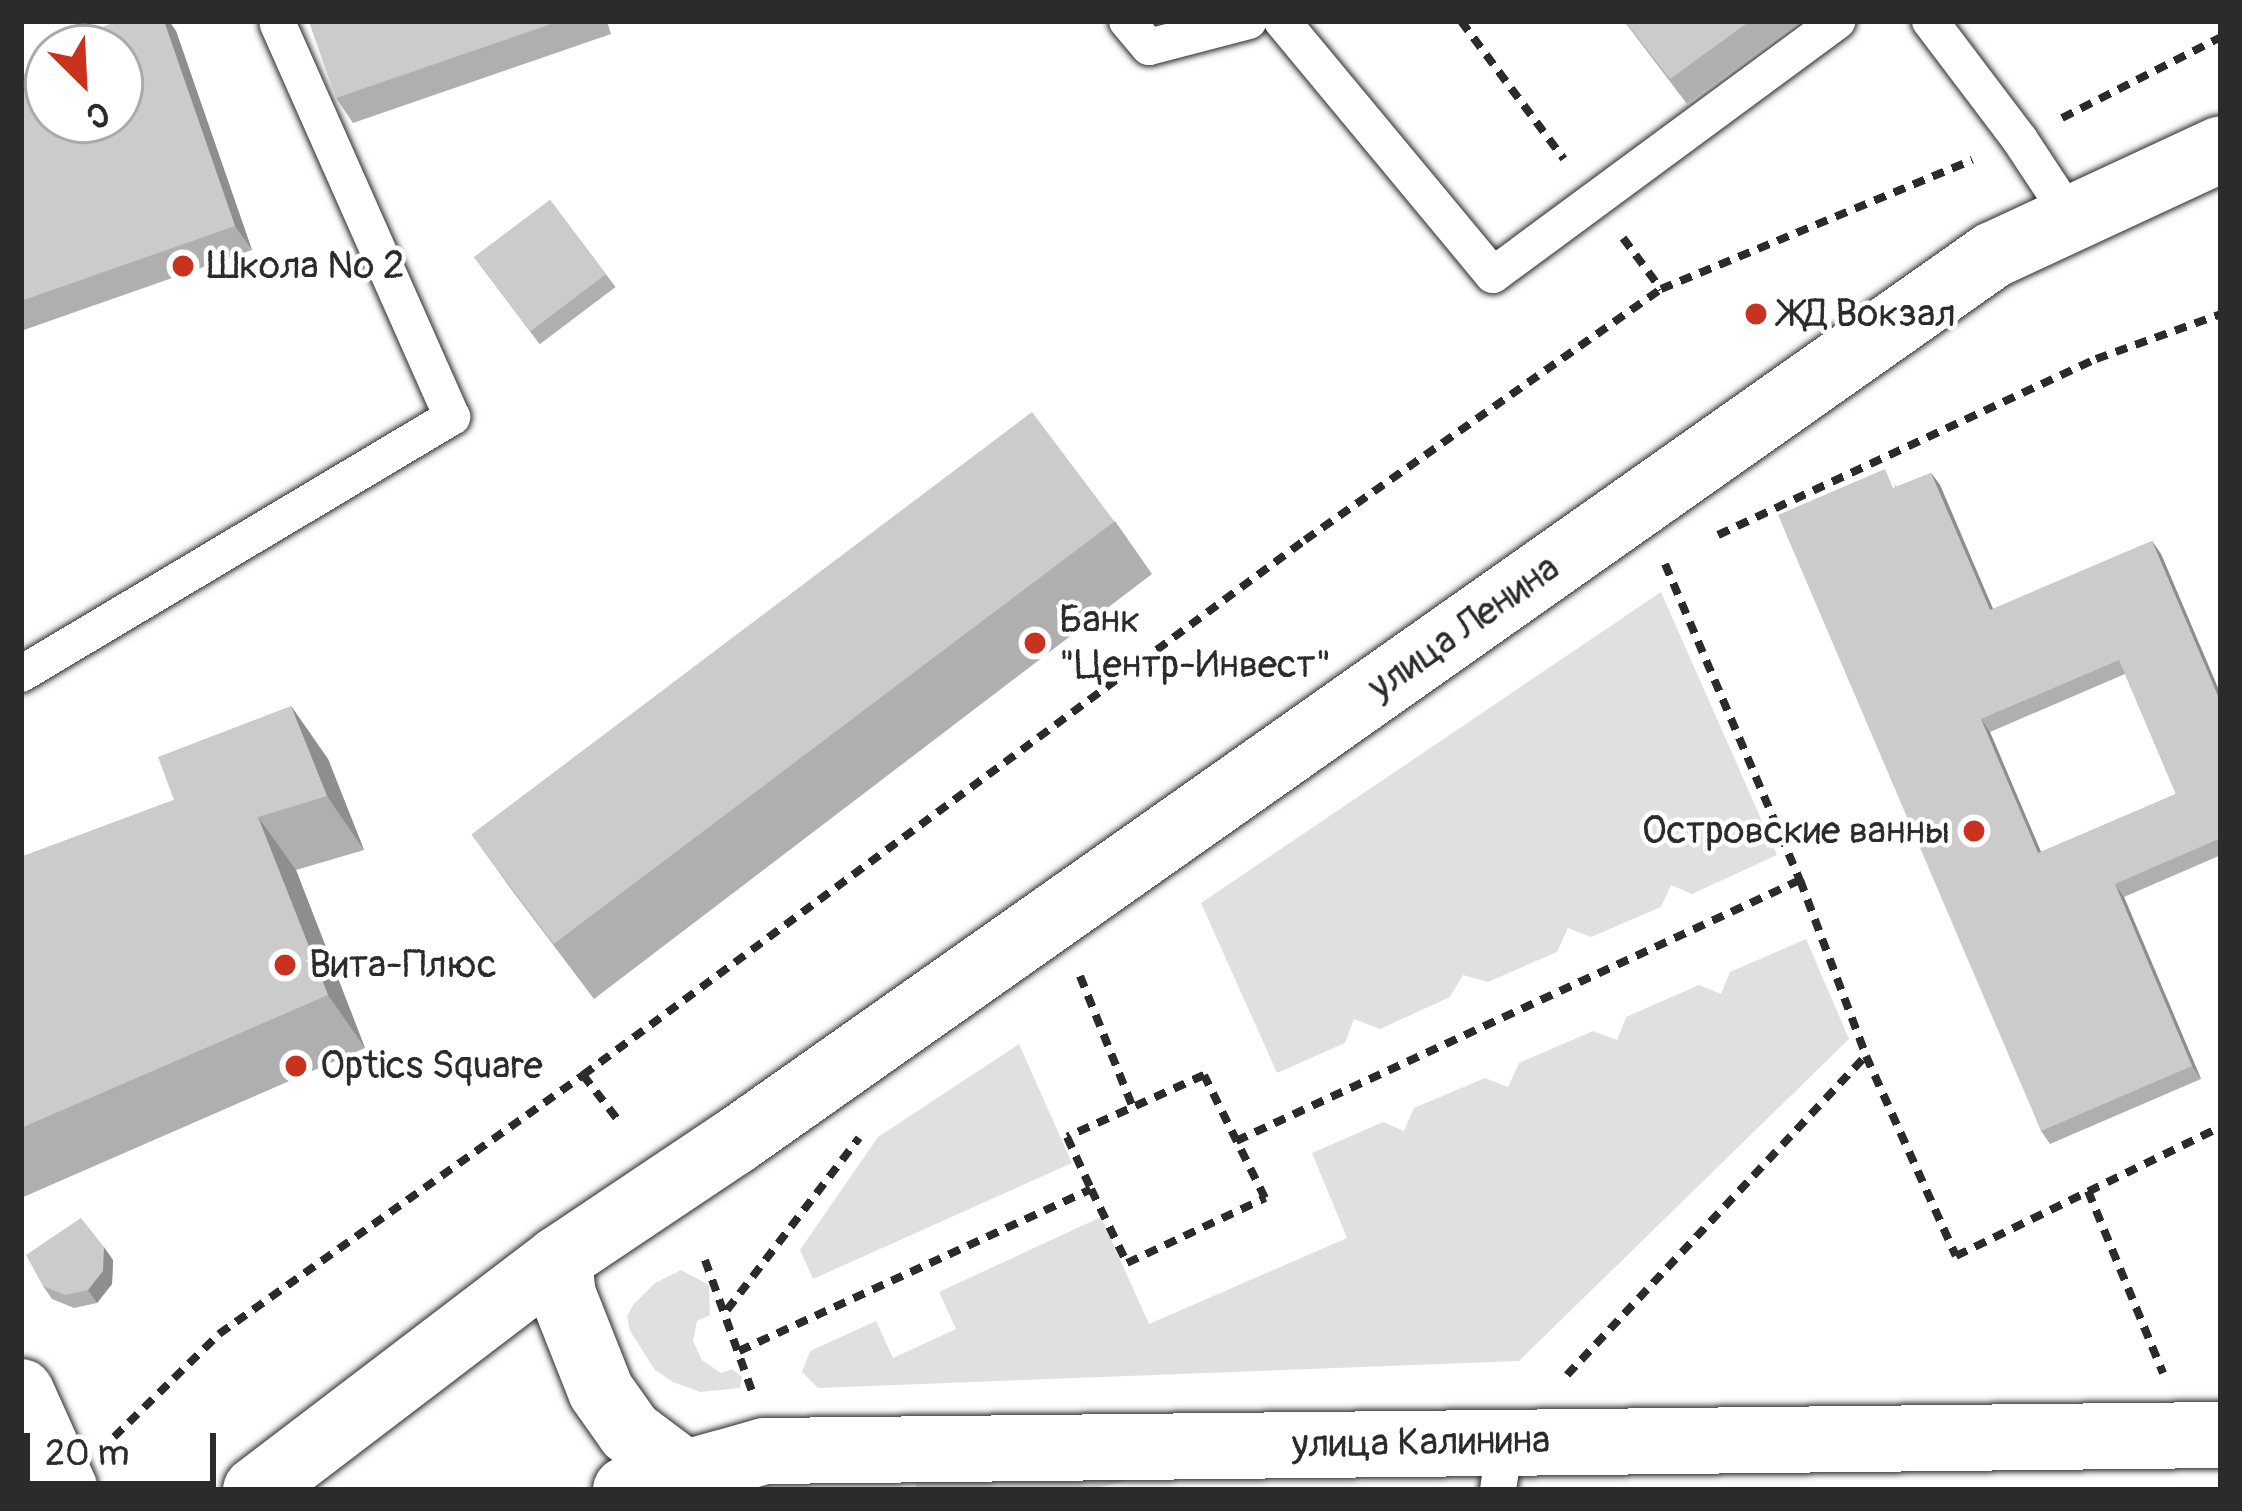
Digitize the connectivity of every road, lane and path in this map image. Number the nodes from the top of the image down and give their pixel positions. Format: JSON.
{"nodes":[{"id":1,"x":1127,"y":21,"type":"edge"},
{"id":2,"x":1249,"y":21,"type":"edge"},
{"id":3,"x":1282,"y":21,"type":"edge"},
{"id":4,"x":1837,"y":21,"type":"edge"},
{"id":5,"x":1930,"y":21,"type":"edge"},
{"id":6,"x":278,"y":23,"type":"edge"},
{"id":7,"x":2221,"y":37,"type":"edge"},
{"id":8,"x":2020,"y":140,"type":"junction"},
{"id":9,"x":2221,"y":149,"type":"edge"},
{"id":10,"x":2072,"y":219,"type":"junction"},
{"id":11,"x":2221,"y":314,"type":"edge"},
{"id":12,"x":1707,"y":540,"type":"dead end"},
{"id":13,"x":1685,"y":550,"type":"dead end"},
{"id":14,"x":21,"y":674,"type":"edge"},
{"id":15,"x":1800,"y":880,"type":"junction"},
{"id":16,"x":1079,"y":974,"type":"dead end"},
{"id":17,"x":1866,"y":1056,"type":"junction"},
{"id":18,"x":584,"y":1076,"type":"junction"},
{"id":19,"x":1132,"y":1108,"type":"junction"},
{"id":20,"x":618,"y":1120,"type":"dead end"},
{"id":21,"x":2221,"y":1126,"type":"edge"},
{"id":22,"x":1236,"y":1141,"type":"junction"},
{"id":23,"x":1091,"y":1189,"type":"junction"},
{"id":24,"x":2089,"y":1191,"type":"junction"},
{"id":25,"x":559,"y":1259,"type":"junction"},
{"id":26,"x":705,"y":1260,"type":"dead end"},
{"id":27,"x":739,"y":1352,"type":"junction"},
{"id":28,"x":21,"y":1392,"type":"edge"},
{"id":29,"x":756,"y":1404,"type":"dead end"},
{"id":30,"x":2204,"y":1435,"type":"edge"},
{"id":31,"x":1501,"y":1466,"type":"edge"},
{"id":32,"x":654,"y":1481,"type":"edge"},
{"id":33,"x":65,"y":1490,"type":"edge"},
{"id":34,"x":256,"y":1490,"type":"edge"}],
"edges":[{"from":1,"to":2,"type":"lane"},
{"from":3,"to":4,"type":"lane"},
{"from":5,"to":8,"type":"lane"},
{"from":6,"to":14,"type":"lane"},
{"from":7,"to":8,"type":"path"},
{"from":8,"to":10,"type":"lane"},
{"from":8,"to":18,"type":"path"},
{"from":9,"to":10,"type":"main road","name":"улица Ленина"},
{"from":10,"to":25,"type":"main road","name":"улица Ленина"},
{"from":11,"to":12,"type":"path"},
{"from":13,"to":15,"type":"path"},
{"from":15,"to":17,"type":"path"},
{"from":15,"to":22,"type":"path"},
{"from":16,"to":19,"type":"path"},
{"from":17,"to":24,"type":"path"},
{"from":17,"to":31,"type":"path"},
{"from":18,"to":20,"type":"path"},
{"from":18,"to":33,"type":"path"},
{"from":19,"to":22,"type":"path"},
{"from":19,"to":23,"type":"path"},
{"from":21,"to":24,"type":"path"},
{"from":22,"to":23,"type":"path"},
{"from":23,"to":27,"type":"path"},
{"from":24,"to":30,"type":"path"},
{"from":25,"to":32,"type":"main road"},
{"from":25,"to":34,"type":"main road","name":"улица Ленина"},
{"from":26,"to":27,"type":"path"},
{"from":27,"to":29,"type":"path"},
{"from":28,"to":33,"type":"main road"},
{"from":30,"to":31,"type":"main road","name":"улица Калинина"},
{"from":31,"to":32,"type":"main road","name":"улица Калинина"}]}
